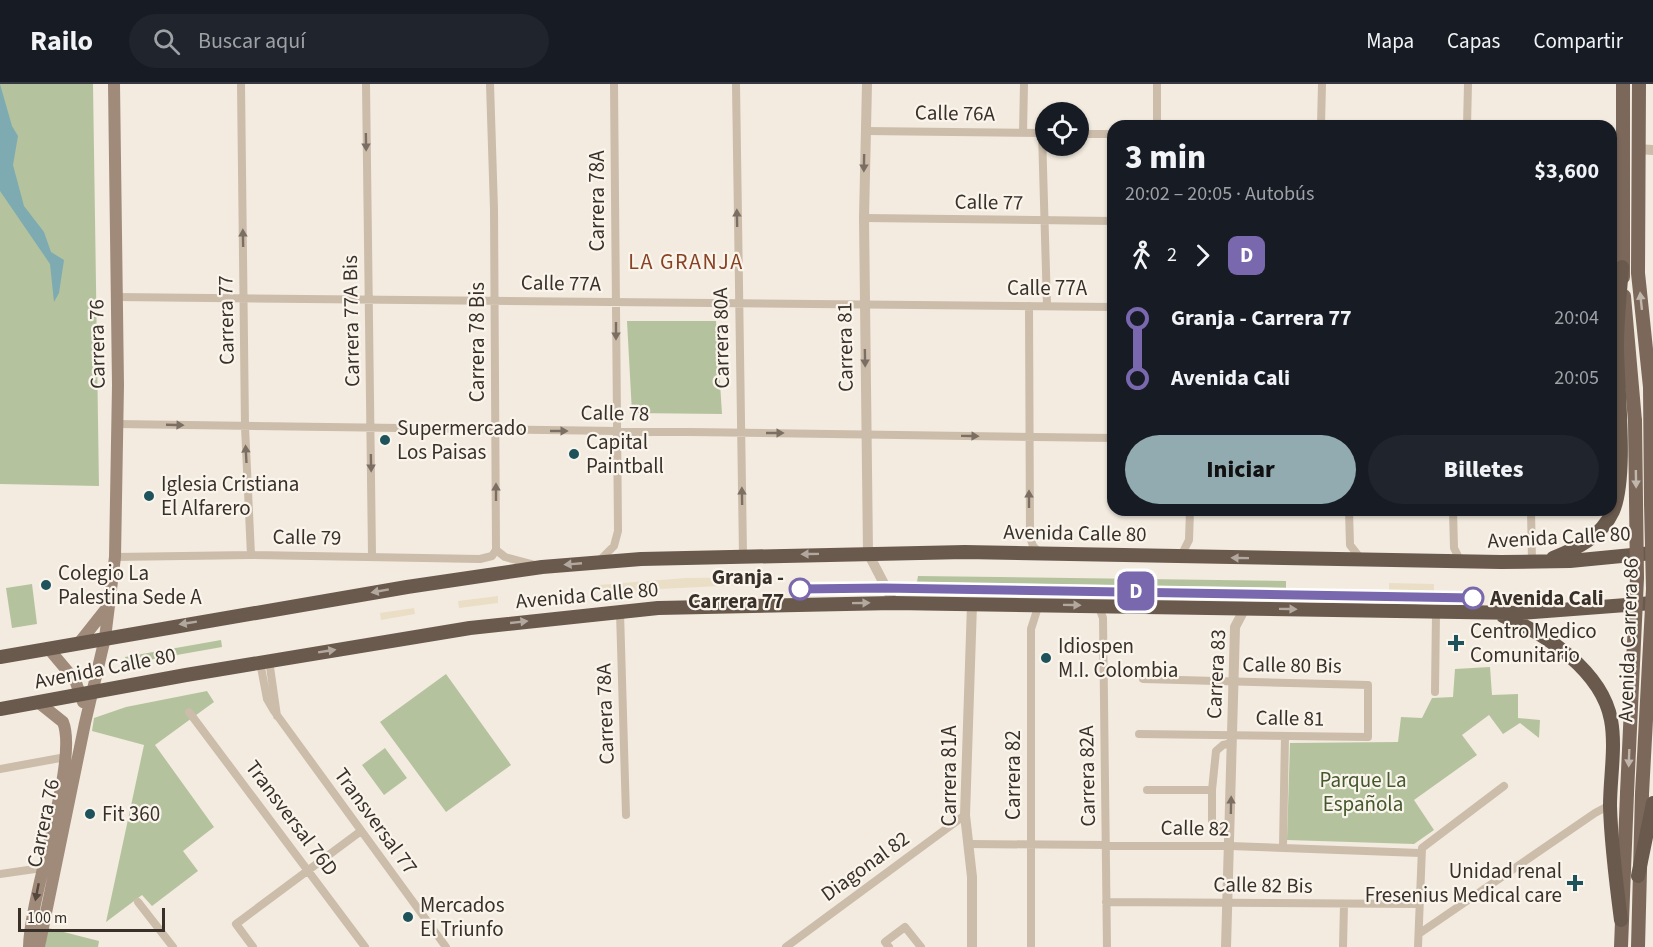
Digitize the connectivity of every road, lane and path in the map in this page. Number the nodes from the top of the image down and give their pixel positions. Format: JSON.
{"nodes":[{"id":1,"x":114,"y":84,"type":"edge"},
{"id":2,"x":242,"y":84,"type":"edge"},
{"id":3,"x":366,"y":84,"type":"edge"},
{"id":4,"x":490,"y":84,"type":"edge"},
{"id":5,"x":614,"y":84,"type":"edge"},
{"id":6,"x":736,"y":84,"type":"edge"},
{"id":7,"x":867,"y":84,"type":"edge"},
{"id":8,"x":1023,"y":84,"type":"edge"},
{"id":9,"x":1157,"y":84,"type":"edge"},
{"id":10,"x":1322,"y":84,"type":"edge"},
{"id":11,"x":1468,"y":84,"type":"edge"},
{"id":12,"x":1623,"y":84,"type":"edge"},
{"id":13,"x":1639,"y":84,"type":"edge"},
{"id":14,"x":1157,"y":120,"type":"edge"},
{"id":15,"x":1321,"y":120,"type":"edge"},
{"id":16,"x":1467,"y":120,"type":"edge"},
{"id":17,"x":865,"y":131,"type":"junction"},
{"id":18,"x":1023,"y":133,"type":"junction"},
{"id":19,"x":1035,"y":133,"type":"edge"},
{"id":20,"x":1089,"y":134,"type":"edge"},
{"id":21,"x":1107,"y":134,"type":"edge"},
{"id":22,"x":1617,"y":141,"type":"edge"},
{"id":23,"x":1637,"y":149,"type":"junction"},
{"id":24,"x":1653,"y":150,"type":"edge"},
{"id":25,"x":1044,"y":156,"type":"edge"},
{"id":26,"x":864,"y":218,"type":"junction"},
{"id":27,"x":1044,"y":220,"type":"junction"},
{"id":28,"x":1107,"y":221,"type":"edge"},
{"id":29,"x":1617,"y":229,"type":"edge"},
{"id":30,"x":1622,"y":267,"type":"joint"},
{"id":31,"x":116,"y":297,"type":"junction"},
{"id":32,"x":244,"y":298,"type":"junction"},
{"id":33,"x":368,"y":299,"type":"junction"},
{"id":34,"x":494,"y":299,"type":"junction"},
{"id":35,"x":616,"y":302,"type":"junction"},
{"id":36,"x":738,"y":302,"type":"junction"},
{"id":37,"x":864,"y":304,"type":"junction"},
{"id":38,"x":1029,"y":306,"type":"junction"},
{"id":39,"x":1047,"y":306,"type":"junction"},
{"id":40,"x":1107,"y":307,"type":"edge"},
{"id":41,"x":1618,"y":315,"type":"edge"},
{"id":42,"x":1617,"y":359,"type":"edge"},
{"id":43,"x":1652,"y":422,"type":"edge"},
{"id":44,"x":117,"y":424,"type":"junction"},
{"id":45,"x":245,"y":427,"type":"junction"},
{"id":46,"x":370,"y":429,"type":"junction"},
{"id":47,"x":495,"y":431,"type":"junction"},
{"id":48,"x":616,"y":431,"type":"junction"},
{"id":49,"x":740,"y":433,"type":"junction"},
{"id":50,"x":866,"y":434,"type":"junction"},
{"id":51,"x":1029,"y":437,"type":"junction"},
{"id":52,"x":1107,"y":438,"type":"edge"},
{"id":53,"x":1617,"y":476,"type":"edge"},
{"id":54,"x":1617,"y":495,"type":"edge"},
{"id":55,"x":1652,"y":501,"type":"edge"},
{"id":56,"x":1190,"y":516,"type":"edge"},
{"id":57,"x":1349,"y":516,"type":"edge"},
{"id":58,"x":1453,"y":516,"type":"edge"},
{"id":59,"x":1532,"y":516,"type":"edge"},
{"id":60,"x":1610,"y":516,"type":"edge"},
{"id":61,"x":496,"y":550,"type":"junction"},
{"id":62,"x":1653,"y":552,"type":"edge"},
{"id":63,"x":868,"y":553,"type":"junction"},
{"id":64,"x":1041,"y":553,"type":"junction"},
{"id":65,"x":251,"y":555,"type":"junction"},
{"id":66,"x":743,"y":555,"type":"junction"},
{"id":67,"x":372,"y":556,"type":"junction"},
{"id":68,"x":1181,"y":556,"type":"junction"},
{"id":69,"x":115,"y":557,"type":"junction"},
{"id":70,"x":1361,"y":560,"type":"junction"},
{"id":71,"x":598,"y":562,"type":"junction"},
{"id":72,"x":1461,"y":562,"type":"junction"},
{"id":73,"x":1537,"y":562,"type":"junction"},
{"id":74,"x":542,"y":567,"type":"junction"},
{"id":75,"x":109,"y":602,"type":"junction"},
{"id":76,"x":894,"y":603,"type":"junction"},
{"id":77,"x":1653,"y":603,"type":"edge"},
{"id":78,"x":972,"y":604,"type":"junction"},
{"id":79,"x":1039,"y":604,"type":"junction"},
{"id":80,"x":1098,"y":605,"type":"junction"},
{"id":81,"x":1245,"y":608,"type":"junction"},
{"id":82,"x":620,"y":612,"type":"junction"},
{"id":83,"x":1436,"y":612,"type":"junction"},
{"id":84,"x":1496,"y":613,"type":"junction"},
{"id":85,"x":105,"y":638,"type":"junction"},
{"id":86,"x":79,"y":643,"type":"junction"},
{"id":87,"x":48,"y":648,"type":"junction"},
{"id":88,"x":0,"y":657,"type":"edge"},
{"id":89,"x":265,"y":661,"type":"junction"},
{"id":90,"x":1143,"y":679,"type":"dead end"},
{"id":91,"x":1235,"y":682,"type":"junction"},
{"id":92,"x":1435,"y":692,"type":"dead end"},
{"id":93,"x":86,"y":693,"type":"junction"},
{"id":94,"x":38,"y":702,"type":"junction"},
{"id":95,"x":0,"y":709,"type":"edge"},
{"id":96,"x":189,"y":712,"type":"dead end"},
{"id":97,"x":1139,"y":734,"type":"dead end"},
{"id":98,"x":1285,"y":736,"type":"junction"},
{"id":99,"x":1368,"y":737,"type":"joint"},
{"id":100,"x":1232,"y":739,"type":"junction"},
{"id":101,"x":66,"y":757,"type":"junction"},
{"id":102,"x":0,"y":769,"type":"edge"},
{"id":103,"x":1504,"y":786,"type":"dead end"},
{"id":104,"x":1147,"y":790,"type":"dead end"},
{"id":105,"x":1212,"y":790,"type":"junction"},
{"id":106,"x":1647,"y":798,"type":"edge"},
{"id":107,"x":1610,"y":806,"type":"junction"},
{"id":108,"x":626,"y":815,"type":"dead end"},
{"id":109,"x":965,"y":815,"type":"junction"},
{"id":110,"x":361,"y":831,"type":"junction"},
{"id":111,"x":1230,"y":831,"type":"junction"},
{"id":112,"x":1031,"y":843,"type":"junction"},
{"id":113,"x":969,"y":844,"type":"junction"},
{"id":114,"x":1106,"y":844,"type":"junction"},
{"id":115,"x":1230,"y":846,"type":"junction"},
{"id":116,"x":1283,"y":848,"type":"junction"},
{"id":117,"x":1421,"y":850,"type":"junction"},
{"id":118,"x":42,"y":868,"type":"junction"},
{"id":119,"x":308,"y":870,"type":"junction"},
{"id":120,"x":0,"y":874,"type":"edge"},
{"id":121,"x":1228,"y":901,"type":"junction"},
{"id":122,"x":138,"y":902,"type":"dead end"},
{"id":123,"x":1106,"y":902,"type":"junction"},
{"id":124,"x":1344,"y":904,"type":"junction"},
{"id":125,"x":1418,"y":904,"type":"junction"},
{"id":126,"x":1621,"y":920,"type":"junction"},
{"id":127,"x":1420,"y":933,"type":"junction"},
{"id":128,"x":887,"y":944,"type":"edge"},
{"id":129,"x":29,"y":947,"type":"edge"},
{"id":130,"x":39,"y":947,"type":"edge"},
{"id":131,"x":173,"y":947,"type":"edge"},
{"id":132,"x":253,"y":947,"type":"edge"},
{"id":133,"x":365,"y":947,"type":"edge"},
{"id":134,"x":446,"y":947,"type":"edge"},
{"id":135,"x":786,"y":947,"type":"edge"},
{"id":136,"x":921,"y":947,"type":"edge"},
{"id":137,"x":972,"y":947,"type":"edge"},
{"id":138,"x":1031,"y":947,"type":"edge"},
{"id":139,"x":1107,"y":947,"type":"edge"},
{"id":140,"x":1226,"y":947,"type":"edge"},
{"id":141,"x":1343,"y":947,"type":"edge"},
{"id":142,"x":1418,"y":947,"type":"edge"},
{"id":143,"x":1621,"y":947,"type":"edge"},
{"id":144,"x":1638,"y":947,"type":"edge"}],
"edges":[{"from":1,"to":31,"type":"main road","name":"Carrera 76"},
{"from":32,"to":2,"type":"street","name":"Carrera 77","one_way":true},
{"from":3,"to":33,"type":"street","name":"Carrera 77A Bis","one_way":true},
{"from":4,"to":34,"type":"street","name":"Carrera 78 Bis"},
{"from":5,"to":35,"type":"street","name":"Carrera 78A"},
{"from":36,"to":6,"type":"street","name":"Carrera 80A","one_way":true},
{"from":7,"to":17,"type":"street","name":"Carrera 81"},
{"from":8,"to":18,"type":"street"},
{"from":9,"to":14,"type":"street"},
{"from":10,"to":15,"type":"street"},
{"from":11,"to":16,"type":"street"},
{"from":12,"to":22,"type":"main road"},
{"from":13,"to":23,"type":"main road","name":"Avenida Carrera 86"},
{"from":17,"to":18,"type":"street","name":"Calle 76A"},
{"from":17,"to":26,"type":"street","name":"Carrera 81","one_way":true},
{"from":18,"to":19,"type":"street","name":"Calle 76A"},
{"from":20,"to":21,"type":"street"},
{"from":22,"to":29,"type":"main road"},
{"from":23,"to":24,"type":"street"},
{"from":43,"to":23,"type":"main road","name":"Avenida Carrera 86","one_way":true},
{"from":25,"to":27,"type":"street"},
{"from":26,"to":27,"type":"street","name":"Calle 77"},
{"from":26,"to":37,"type":"street","name":"Carrera 81"},
{"from":27,"to":28,"type":"street","name":"Calle 77"},
{"from":27,"to":39,"type":"street"},
{"from":29,"to":30,"type":"main road"},
{"from":30,"to":41,"type":"highway"},
{"from":31,"to":32,"type":"street","name":"Calle 77A"},
{"from":31,"to":44,"type":"main road","name":"Carrera 76"},
{"from":32,"to":33,"type":"street","name":"Calle 77A"},
{"from":32,"to":45,"type":"street","name":"Carrera 77"},
{"from":33,"to":34,"type":"street","name":"Calle 77A"},
{"from":33,"to":46,"type":"street","name":"Carrera 77A Bis"},
{"from":34,"to":35,"type":"street","name":"Calle 77A"},
{"from":34,"to":47,"type":"street","name":"Carrera 78 Bis"},
{"from":35,"to":36,"type":"street","name":"Calle 77A"},
{"from":35,"to":48,"type":"street","name":"Carrera 78A","one_way":true},
{"from":36,"to":37,"type":"street","name":"Calle 77A"},
{"from":36,"to":49,"type":"street","name":"Carrera 80A"},
{"from":37,"to":38,"type":"street","name":"Calle 77A"},
{"from":37,"to":50,"type":"street","name":"Carrera 81","one_way":true},
{"from":38,"to":39,"type":"street","name":"Calle 77A"},
{"from":38,"to":51,"type":"street"},
{"from":39,"to":40,"type":"street","name":"Calle 77A"},
{"from":41,"to":42,"type":"highway"},
{"from":41,"to":126,"type":"main road","name":"Avenida Carrera 86","one_way":true,"bridge":true},
{"from":43,"to":55,"type":"main road","name":"Avenida Carrera 86"},
{"from":44,"to":45,"type":"street","name":"Calle 78","one_way":true},
{"from":44,"to":69,"type":"main road","name":"Carrera 76"},
{"from":45,"to":46,"type":"street","name":"Calle 78"},
{"from":65,"to":45,"type":"street","name":"Carrera 77","one_way":true},
{"from":46,"to":47,"type":"street","name":"Calle 78"},
{"from":46,"to":67,"type":"street","name":"Carrera 77A Bis","one_way":true},
{"from":47,"to":48,"type":"street","name":"Calle 78","one_way":true},
{"from":61,"to":47,"type":"street","name":"Carrera 78 Bis","one_way":true},
{"from":48,"to":49,"type":"street","name":"Calle 78"},
{"from":48,"to":71,"type":"street","name":"Carrera 78A"},
{"from":49,"to":50,"type":"street","name":"Calle 78","one_way":true},
{"from":66,"to":49,"type":"street","name":"Carrera 80A","one_way":true},
{"from":50,"to":51,"type":"street","name":"Calle 78","one_way":true},
{"from":50,"to":63,"type":"street","name":"Carrera 81"},
{"from":51,"to":52,"type":"street","name":"Calle 78"},
{"from":64,"to":51,"type":"street","one_way":true},
{"from":53,"to":54,"type":"highway"},
{"from":55,"to":106,"type":"main road","name":"Avenida Carrera 86","bridge":true},
{"from":56,"to":68,"type":"street"},
{"from":57,"to":70,"type":"street"},
{"from":58,"to":72,"type":"street"},
{"from":59,"to":73,"type":"street"},
{"from":60,"to":73,"type":"highway"},
{"from":61,"to":67,"type":"street","name":"Calle 79"},
{"from":61,"to":74,"type":"street"},
{"from":62,"to":73,"type":"highway","name":"Avenida Calle 80"},
{"from":63,"to":64,"type":"highway","name":"Avenida Calle 80"},
{"from":63,"to":66,"type":"highway","name":"Avenida Calle 80","one_way":true},
{"from":63,"to":76,"type":"street","name":"Carrera 81"},
{"from":64,"to":68,"type":"highway","name":"Avenida Calle 80"},
{"from":65,"to":67,"type":"street","name":"Calle 79"},
{"from":65,"to":69,"type":"street","name":"Calle 79"},
{"from":66,"to":71,"type":"highway","name":"Avenida Calle 80"},
{"from":70,"to":68,"type":"highway","name":"Avenida Calle 80","one_way":true},
{"from":69,"to":75,"type":"main road","name":"Carrera 76"},
{"from":70,"to":72,"type":"highway","name":"Avenida Calle 80"},
{"from":71,"to":74,"type":"highway","name":"Avenida Calle 80","one_way":true},
{"from":72,"to":73,"type":"highway","name":"Avenida Calle 80"},
{"from":74,"to":85,"type":"highway","name":"Avenida Calle 80","one_way":true},
{"from":75,"to":85,"type":"main road","name":"Carrera 76"},
{"from":75,"to":86,"type":"main road","name":"Carrera 76"},
{"from":76,"to":78,"type":"highway","name":"Avenida Calle 80"},
{"from":82,"to":76,"type":"highway","name":"Avenida Calle 80","one_way":true},
{"from":77,"to":84,"type":"highway","name":"Avenida Calle 80"},
{"from":78,"to":79,"type":"highway","name":"Avenida Calle 80"},
{"from":78,"to":109,"type":"street","name":"Carrera 81A"},
{"from":79,"to":80,"type":"highway","name":"Avenida Calle 80","one_way":true},
{"from":79,"to":112,"type":"street","name":"Carrera 82"},
{"from":80,"to":81,"type":"highway","name":"Avenida Calle 80"},
{"from":80,"to":114,"type":"street","name":"Carrera 82A"},
{"from":81,"to":83,"type":"highway","name":"Avenida Calle 80","one_way":true},
{"from":81,"to":91,"type":"street","name":"Carrera 83"},
{"from":89,"to":82,"type":"highway","name":"Avenida Calle 80","one_way":true},
{"from":82,"to":108,"type":"street","name":"Carrera 78A"},
{"from":83,"to":84,"type":"highway","name":"Avenida Calle 80"},
{"from":83,"to":92,"type":"street"},
{"from":84,"to":107,"type":"highway"},
{"from":85,"to":86,"type":"highway","name":"Avenida Calle 80"},
{"from":85,"to":93,"type":"main road","name":"Carrera 76"},
{"from":86,"to":87,"type":"highway","name":"Avenida Calle 80"},
{"from":87,"to":88,"type":"highway","name":"Avenida Calle 80"},
{"from":87,"to":93,"type":"main road"},
{"from":89,"to":93,"type":"highway","name":"Avenida Calle 80"},
{"from":89,"to":110,"type":"street","name":"Transversal 77"},
{"from":90,"to":91,"type":"street","name":"Calle 80 Bis"},
{"from":91,"to":99,"type":"street","name":"Calle 80 Bis"},
{"from":91,"to":100,"type":"street","name":"Carrera 83"},
{"from":93,"to":94,"type":"highway","name":"Avenida Calle 80"},
{"from":93,"to":130,"type":"main road","name":"Carrera 76"},
{"from":94,"to":95,"type":"highway","name":"Avenida Calle 80"},
{"from":94,"to":101,"type":"main road","name":"Carrera 76"},
{"from":96,"to":119,"type":"street","name":"Transversal 76D"},
{"from":97,"to":100,"type":"street","name":"Calle 81"},
{"from":98,"to":99,"type":"street","name":"Calle 81"},
{"from":98,"to":100,"type":"street","name":"Calle 81"},
{"from":98,"to":116,"type":"street"},
{"from":100,"to":105,"type":"street","name":"Carrera 83"},
{"from":111,"to":100,"type":"street","name":"Carrera 83","one_way":true},
{"from":101,"to":102,"type":"street"},
{"from":101,"to":118,"type":"main road","name":"Carrera 76"},
{"from":103,"to":117,"type":"street"},
{"from":104,"to":105,"type":"street"},
{"from":105,"to":111,"type":"street","name":"Carrera 83"},
{"from":106,"to":144,"type":"main road","name":"Avenida Carrera 86"},
{"from":107,"to":126,"type":"highway"},
{"from":107,"to":127,"type":"street"},
{"from":109,"to":113,"type":"street","name":"Carrera 81A"},
{"from":109,"to":135,"type":"street","name":"Diagonal 82"},
{"from":110,"to":119,"type":"street"},
{"from":110,"to":134,"type":"street","name":"Transversal 77"},
{"from":111,"to":115,"type":"street","name":"Carrera 83"},
{"from":112,"to":113,"type":"street","name":"Calle 82"},
{"from":112,"to":114,"type":"street","name":"Calle 82"},
{"from":112,"to":138,"type":"street","name":"Carrera 82"},
{"from":113,"to":137,"type":"street","name":"Carrera 81A"},
{"from":114,"to":115,"type":"street","name":"Calle 82"},
{"from":114,"to":123,"type":"street","name":"Carrera 82A"},
{"from":115,"to":116,"type":"street","name":"Calle 82"},
{"from":115,"to":121,"type":"street","name":"Carrera 83"},
{"from":116,"to":117,"type":"street","name":"Calle 82"},
{"from":117,"to":125,"type":"street"},
{"from":118,"to":120,"type":"street"},
{"from":118,"to":129,"type":"main road","name":"Carrera 76","one_way":true},
{"from":119,"to":132,"type":"street"},
{"from":119,"to":133,"type":"street","name":"Transversal 76D"},
{"from":121,"to":123,"type":"street","name":"Calle 82 Bis"},
{"from":121,"to":124,"type":"street","name":"Calle 82 Bis"},
{"from":121,"to":140,"type":"street","name":"Carrera 83"},
{"from":122,"to":131,"type":"street"},
{"from":123,"to":139,"type":"street","name":"Carrera 82A"},
{"from":124,"to":125,"type":"street","name":"Calle 82 Bis"},
{"from":124,"to":141,"type":"street"},
{"from":125,"to":127,"type":"street"},
{"from":126,"to":143,"type":"main road","name":"Avenida Carrera 86"},
{"from":127,"to":142,"type":"street"},
{"from":128,"to":136,"type":"street"}]}
